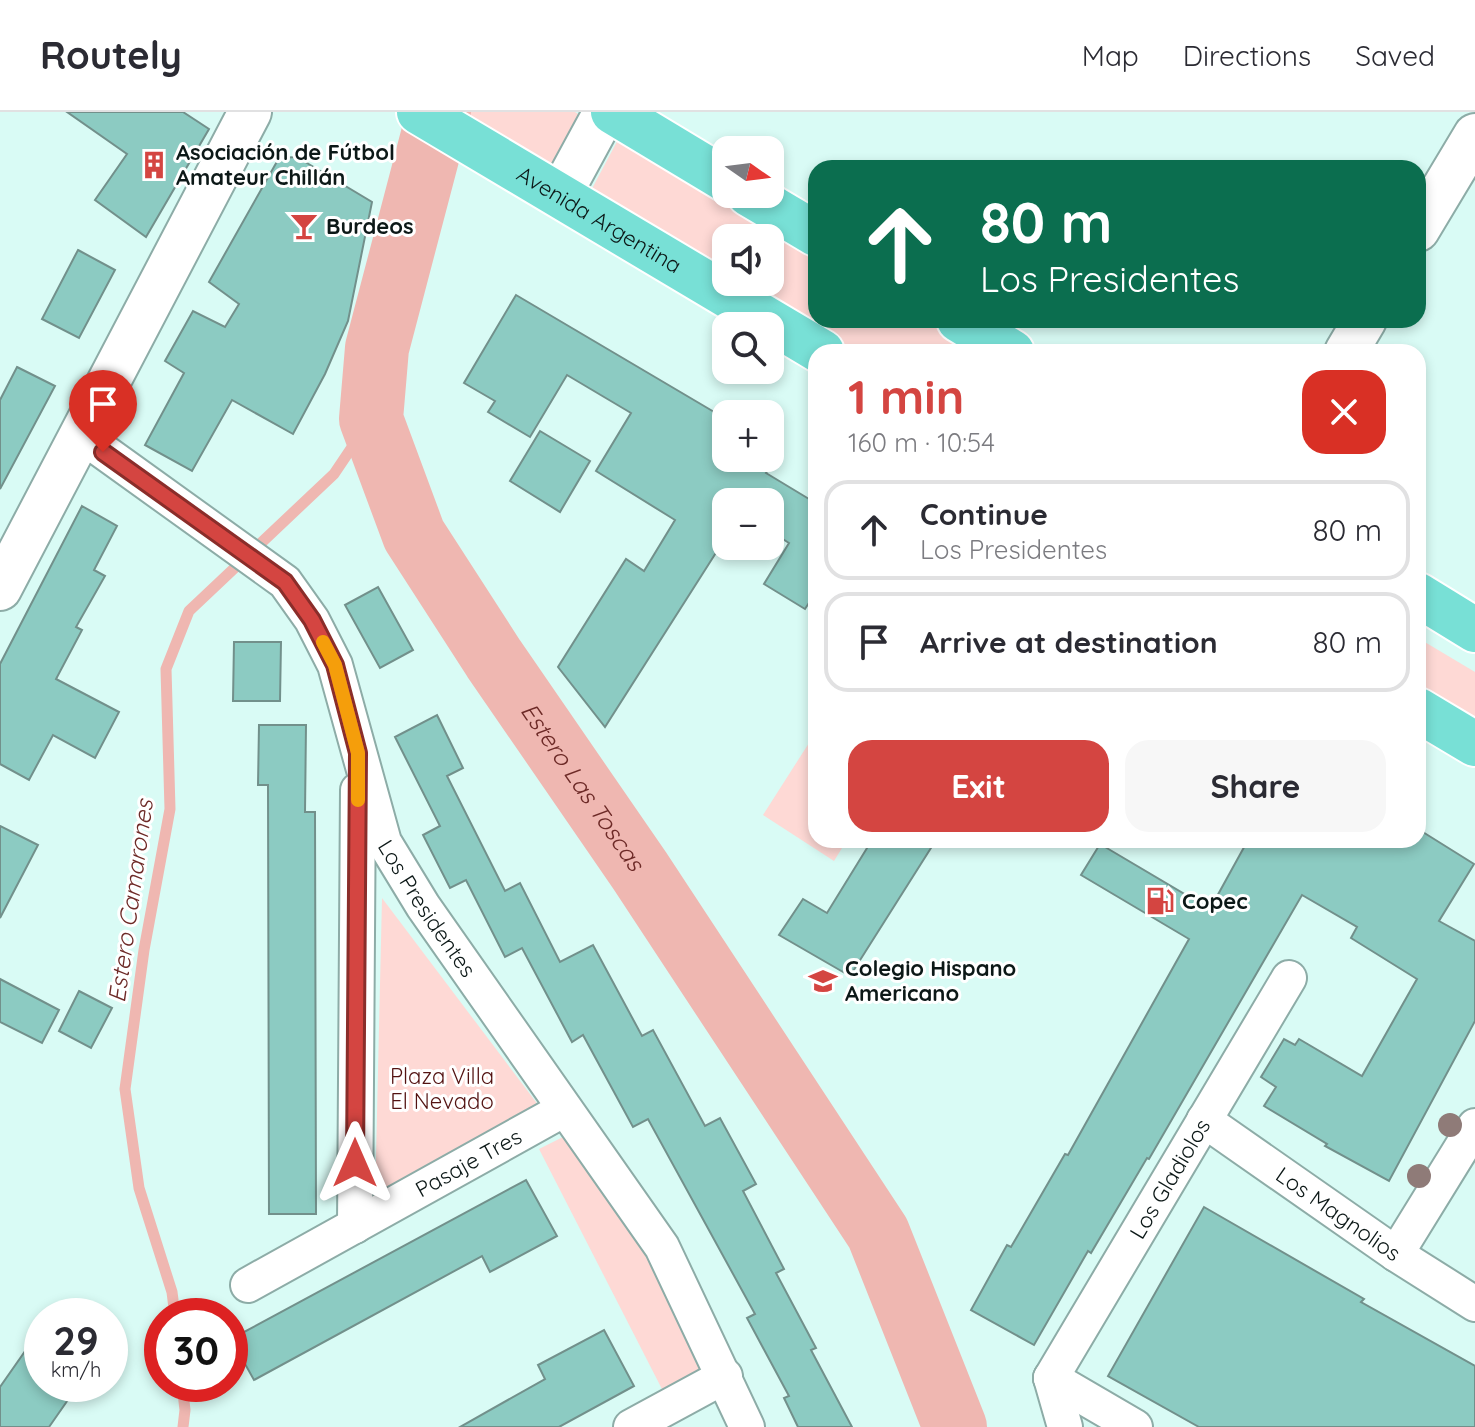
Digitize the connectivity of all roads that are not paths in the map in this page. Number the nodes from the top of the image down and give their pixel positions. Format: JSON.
{"nodes":[{"id":1,"x":250,"y":112,"type":"edge"},
{"id":2,"x":419,"y":112,"type":"edge"},
{"id":3,"x":605,"y":112,"type":"edge"},
{"id":4,"x":613,"y":112,"type":"edge"},
{"id":5,"x":1475,"y":135,"type":"edge"},
{"id":6,"x":712,"y":172,"type":"edge"},
{"id":7,"x":560,"y":195,"type":"junction"},
{"id":8,"x":772,"y":208,"type":"edge"},
{"id":9,"x":1426,"y":217,"type":"edge"},
{"id":10,"x":808,"y":229,"type":"edge"},
{"id":11,"x":972,"y":328,"type":"edge"},
{"id":12,"x":809,"y":344,"type":"edge"},
{"id":13,"x":999,"y":344,"type":"edge"},
{"id":14,"x":82,"y":436,"type":"junction"},
{"id":15,"x":0,"y":589,"type":"edge"},
{"id":16,"x":1426,"y":600,"type":"edge"},
{"id":17,"x":1475,"y":630,"type":"edge"},
{"id":18,"x":1426,"y":715,"type":"edge"},
{"id":19,"x":1475,"y":744,"type":"edge"},
{"id":20,"x":358,"y":753,"type":"junction"},
{"id":21,"x":1289,"y":978,"type":"dead end"},
{"id":22,"x":563,"y":1110,"type":"junction"},
{"id":23,"x":1204,"y":1120,"type":"junction"},
{"id":24,"x":1475,"y":1126,"type":"edge"},
{"id":25,"x":355,"y":1226,"type":"junction"},
{"id":26,"x":1396,"y":1254,"type":"junction"},
{"id":27,"x":248,"y":1285,"type":"dead end"},
{"id":28,"x":1475,"y":1304,"type":"edge"},
{"id":29,"x":725,"y":1376,"type":"junction"},
{"id":30,"x":1051,"y":1378,"type":"junction"},
{"id":31,"x":631,"y":1427,"type":"edge"},
{"id":32,"x":747,"y":1427,"type":"edge"},
{"id":33,"x":1065,"y":1427,"type":"edge"},
{"id":34,"x":1135,"y":1427,"type":"edge"}],
"edges":[{"from":1,"to":14,"type":"street"},
{"from":2,"to":7,"type":"main road","name":"Avenida Argentina"},
{"from":3,"to":7,"type":"street"},
{"from":4,"to":6,"type":"main road"},
{"from":5,"to":9,"type":"street"},
{"from":7,"to":12,"type":"main road","name":"Avenida Argentina"},
{"from":8,"to":10,"type":"main road"},
{"from":11,"to":13,"type":"main road"},
{"from":14,"to":15,"type":"street"},
{"from":14,"to":20,"type":"street","name":"Los Presidentes"},
{"from":16,"to":17,"type":"main road"},
{"from":18,"to":19,"type":"main road"},
{"from":20,"to":22,"type":"street","name":"Los Presidentes"},
{"from":20,"to":25,"type":"street"},
{"from":21,"to":23,"type":"street","name":"Los Gladiolos"},
{"from":22,"to":25,"type":"street","name":"Pasaje Tres"},
{"from":22,"to":29,"type":"street","name":"Los Presidentes"},
{"from":23,"to":26,"type":"street","name":"Los Magnolios"},
{"from":23,"to":30,"type":"street","name":"Los Gladiolos"},
{"from":24,"to":26,"type":"street"},
{"from":25,"to":27,"type":"street","name":"Pasaje Tres"},
{"from":26,"to":28,"type":"street","name":"Los Magnolios"},
{"from":29,"to":31,"type":"street"},
{"from":29,"to":32,"type":"street","name":"Los Presidentes"},
{"from":30,"to":33,"type":"street"},
{"from":30,"to":34,"type":"street"}]}
